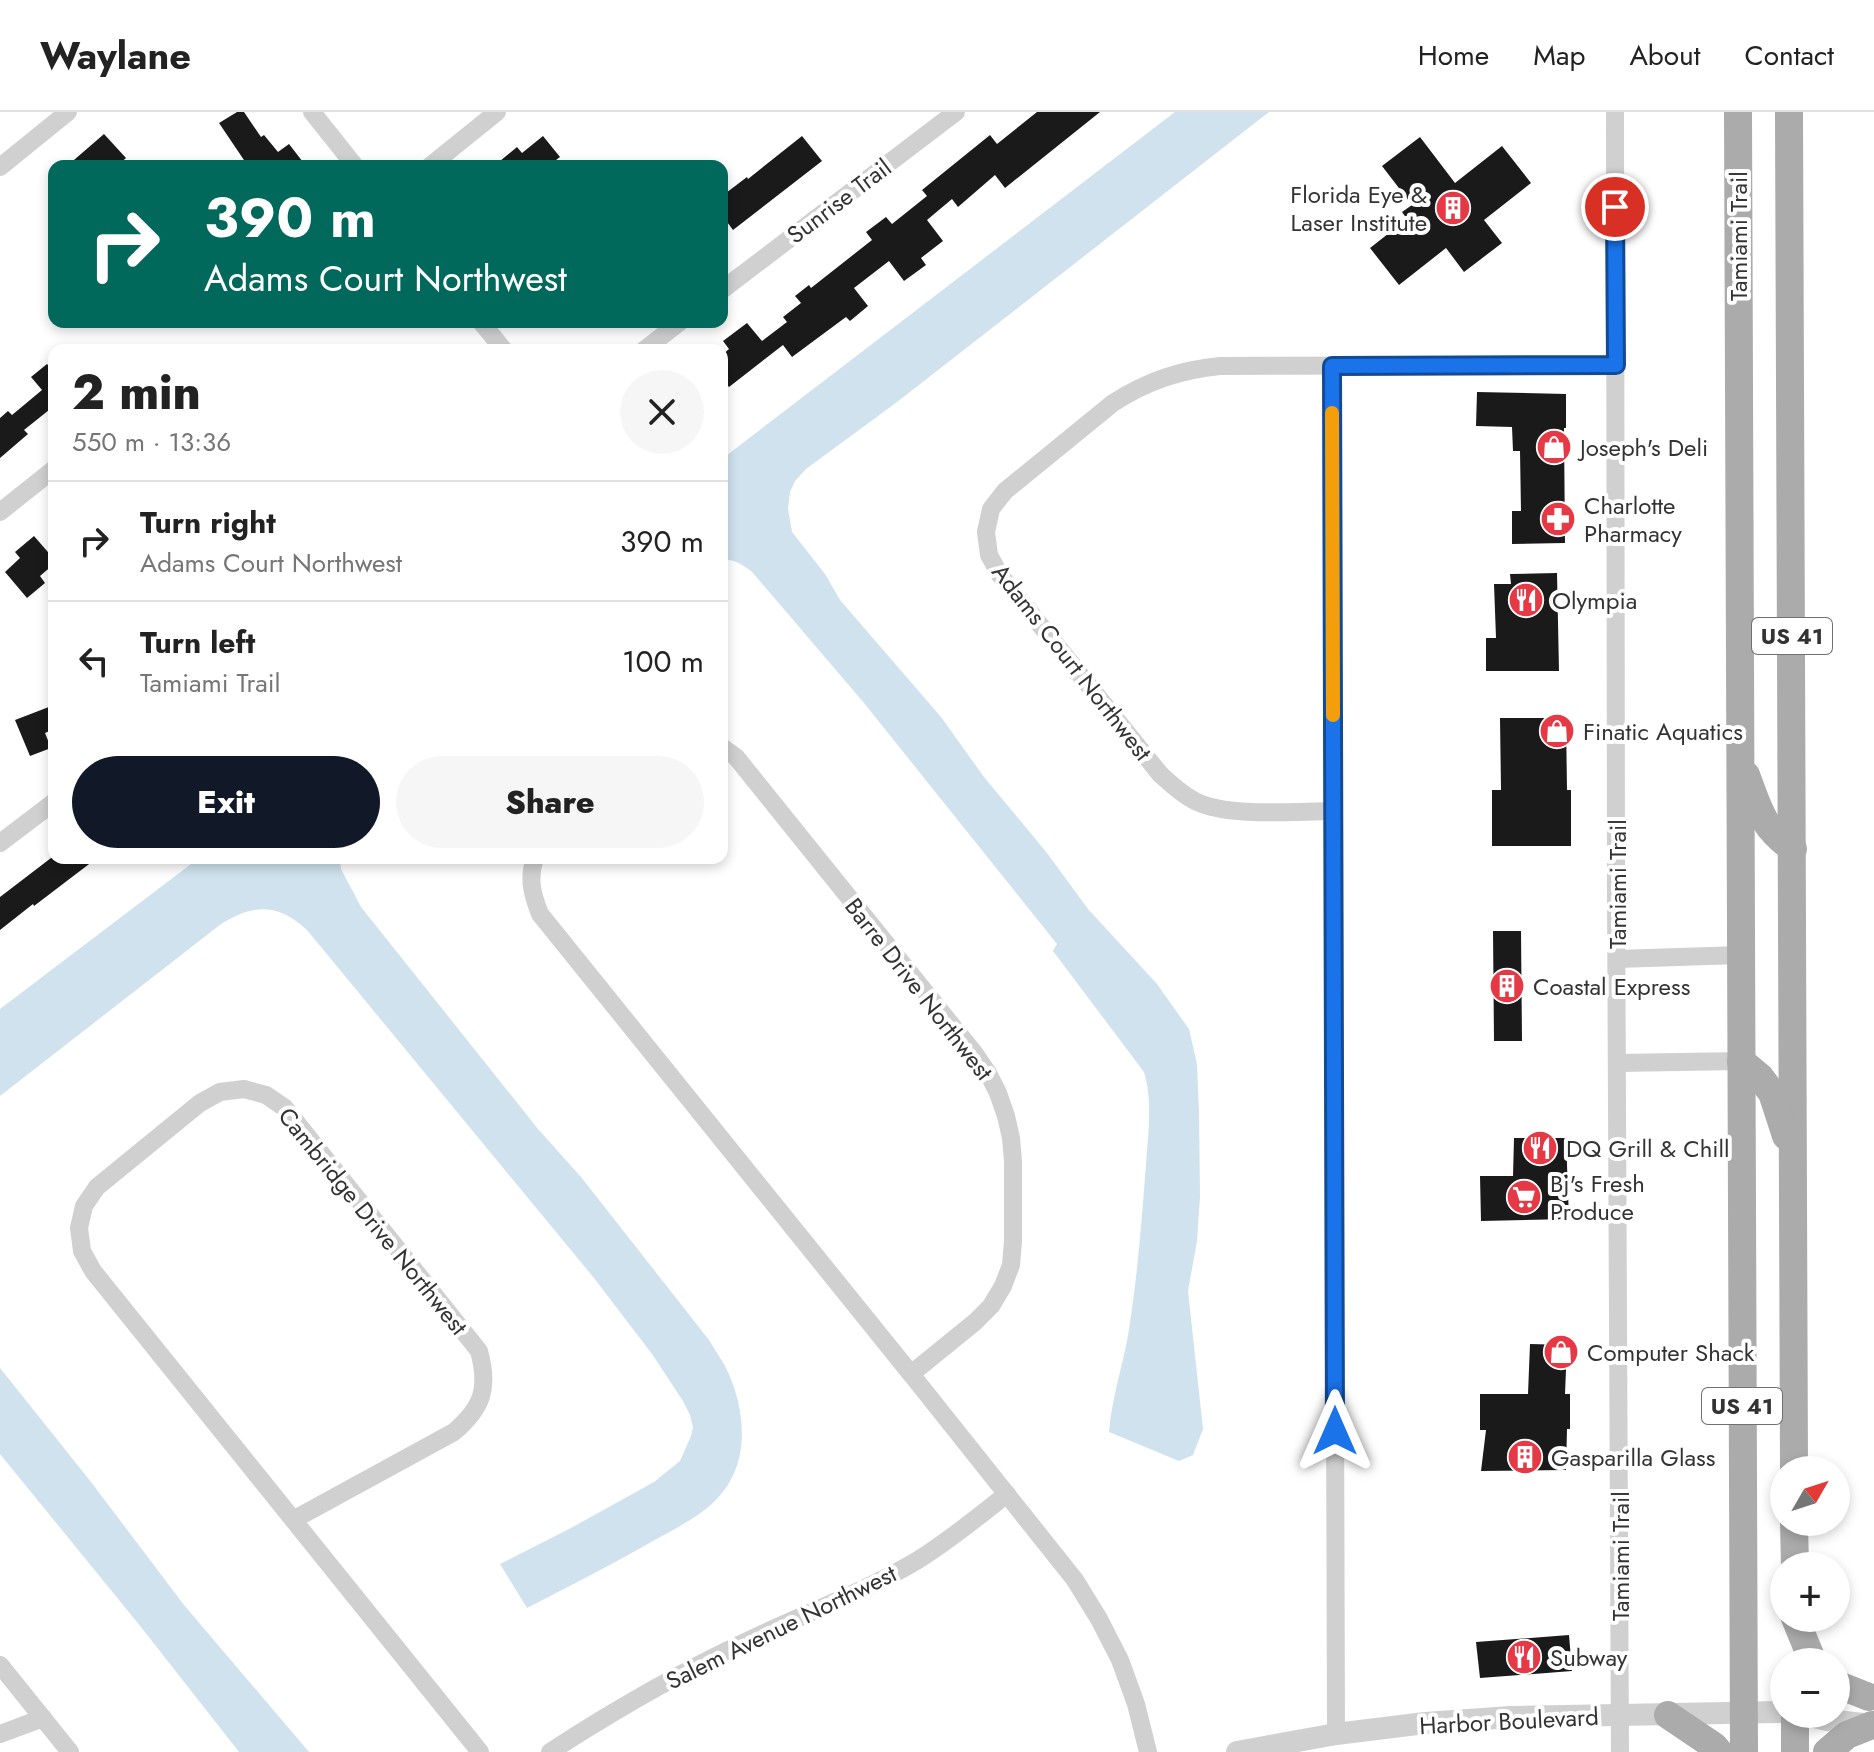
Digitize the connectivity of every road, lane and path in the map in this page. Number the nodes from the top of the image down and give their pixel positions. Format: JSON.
{"nodes":[{"id":1,"x":68,"y":112,"type":"edge"},
{"id":2,"x":312,"y":112,"type":"edge"},
{"id":3,"x":497,"y":112,"type":"edge"},
{"id":4,"x":956,"y":112,"type":"edge"},
{"id":5,"x":1615,"y":112,"type":"edge"},
{"id":6,"x":1738,"y":112,"type":"edge"},
{"id":7,"x":1789,"y":112,"type":"edge"},
{"id":8,"x":350,"y":160,"type":"edge"},
{"id":9,"x":437,"y":160,"type":"edge"},
{"id":10,"x":0,"y":167,"type":"edge"},
{"id":11,"x":728,"y":285,"type":"edge"},
{"id":12,"x":486,"y":328,"type":"edge"},
{"id":13,"x":672,"y":328,"type":"edge"},
{"id":14,"x":499,"y":344,"type":"edge"},
{"id":15,"x":652,"y":344,"type":"edge"},
{"id":16,"x":1616,"y":365,"type":"junction"},
{"id":17,"x":1332,"y":366,"type":"junction"},
{"id":18,"x":48,"y":474,"type":"edge"},
{"id":19,"x":0,"y":512,"type":"edge"},
{"id":20,"x":728,"y":751,"type":"edge"},
{"id":21,"x":1740,"y":755,"type":"junction"},
{"id":22,"x":48,"y":807,"type":"edge"},
{"id":23,"x":1334,"y":811,"type":"junction"},
{"id":24,"x":0,"y":843,"type":"edge"},
{"id":25,"x":1793,"y":849,"type":"junction"},
{"id":26,"x":533,"y":864,"type":"edge"},
{"id":27,"x":1740,"y":955,"type":"junction"},
{"id":28,"x":1617,"y":959,"type":"junction"},
{"id":29,"x":1741,"y":1061,"type":"junction"},
{"id":30,"x":1618,"y":1063,"type":"junction"},
{"id":31,"x":1794,"y":1159,"type":"junction"},
{"id":32,"x":911,"y":1374,"type":"junction"},
{"id":33,"x":1794,"y":1456,"type":"edge"},
{"id":34,"x":1007,"y":1494,"type":"junction"},
{"id":35,"x":293,"y":1520,"type":"junction"},
{"id":36,"x":0,"y":1665,"type":"edge"},
{"id":37,"x":1850,"y":1694,"type":"edge"},
{"id":38,"x":1850,"y":1703,"type":"edge"},
{"id":39,"x":1872,"y":1711,"type":"edge"},
{"id":40,"x":1770,"y":1712,"type":"edge"},
{"id":41,"x":1744,"y":1713,"type":"junction"},
{"id":42,"x":1668,"y":1715,"type":"junction"},
{"id":43,"x":1850,"y":1715,"type":"edge"},
{"id":44,"x":1620,"y":1716,"type":"junction"},
{"id":45,"x":43,"y":1718,"type":"junction"},
{"id":46,"x":1795,"y":1728,"type":"edge"},
{"id":47,"x":0,"y":1734,"type":"edge"},
{"id":48,"x":1336,"y":1734,"type":"junction"},
{"id":49,"x":70,"y":1752,"type":"edge"},
{"id":50,"x":480,"y":1752,"type":"edge"},
{"id":51,"x":550,"y":1752,"type":"edge"},
{"id":52,"x":1148,"y":1752,"type":"edge"},
{"id":53,"x":1237,"y":1752,"type":"edge"},
{"id":54,"x":1620,"y":1752,"type":"edge"},
{"id":55,"x":1719,"y":1752,"type":"edge"},
{"id":56,"x":1744,"y":1752,"type":"edge"},
{"id":57,"x":1795,"y":1752,"type":"edge"},
{"id":58,"x":1827,"y":1752,"type":"edge"}],
"edges":[{"from":1,"to":10,"type":"street"},
{"from":2,"to":8,"type":"street"},
{"from":3,"to":9,"type":"street"},
{"from":4,"to":11,"type":"street","name":"Sunrise Trail"},
{"from":5,"to":16,"type":"street","name":"Tamiami Trail"},
{"from":6,"to":21,"type":"main road","name":"Tamiami Trail","number":"US 41"},
{"from":7,"to":25,"type":"main road","number":"US 41"},
{"from":12,"to":14,"type":"street"},
{"from":13,"to":15,"type":"street"},
{"from":16,"to":17,"type":"street","name":"Adams Court Northwest"},
{"from":16,"to":28,"type":"street","name":"Tamiami Trail"},
{"from":17,"to":23,"type":"street"},
{"from":17,"to":23,"type":"street","name":"Adams Court Northwest"},
{"from":18,"to":19,"type":"street"},
{"from":20,"to":32,"type":"street","name":"Barre Drive Northwest"},
{"from":21,"to":25,"type":"main road"},
{"from":21,"to":27,"type":"main road","name":"Tamiami Trail","number":"US 41"},
{"from":22,"to":24,"type":"street"},
{"from":23,"to":48,"type":"street"},
{"from":25,"to":31,"type":"main road","number":"US 41"},
{"from":26,"to":32,"type":"street"},
{"from":27,"to":28,"type":"street"},
{"from":27,"to":29,"type":"main road","name":"Tamiami Trail","number":"US 41"},
{"from":28,"to":30,"type":"street","name":"Tamiami Trail"},
{"from":29,"to":30,"type":"street"},
{"from":29,"to":31,"type":"main road"},
{"from":29,"to":41,"type":"main road","name":"Tamiami Trail","number":"US 41"},
{"from":30,"to":44,"type":"street","name":"Tamiami Trail"},
{"from":31,"to":33,"type":"main road","number":"US 41"},
{"from":32,"to":34,"type":"street"},
{"from":34,"to":51,"type":"street","name":"Salem Avenue Northwest"},
{"from":34,"to":52,"type":"street"},
{"from":35,"to":35,"type":"street","name":"Cambridge Drive Northwest"},
{"from":35,"to":50,"type":"street","name":"Cambridge Drive Northwest"},
{"from":36,"to":45,"type":"street"},
{"from":37,"to":39,"type":"main road"},
{"from":38,"to":39,"type":"street"},
{"from":39,"to":43,"type":"street"},
{"from":39,"to":58,"type":"main road"},
{"from":40,"to":41,"type":"street","name":"Harbor Boulevard"},
{"from":41,"to":42,"type":"street","name":"Harbor Boulevard"},
{"from":41,"to":56,"type":"main road","name":"Tamiami Trail","number":"US 41"},
{"from":42,"to":44,"type":"street","name":"Harbor Boulevard"},
{"from":42,"to":55,"type":"main road"},
{"from":44,"to":48,"type":"street","name":"Harbor Boulevard"},
{"from":44,"to":54,"type":"street","name":"Tamiami Trail"},
{"from":45,"to":47,"type":"street"},
{"from":45,"to":49,"type":"street"},
{"from":46,"to":57,"type":"main road"},
{"from":48,"to":53,"type":"street","name":"Harbor Boulevard"}]}
